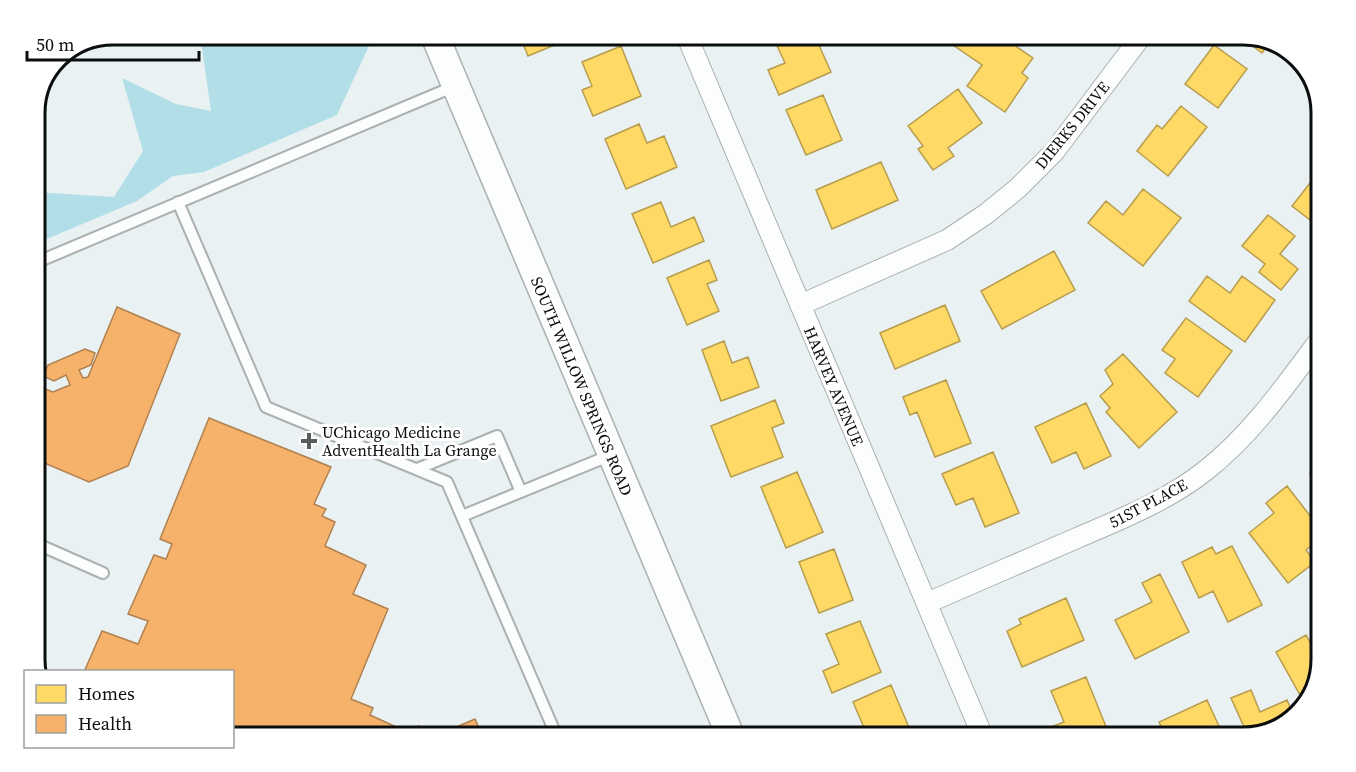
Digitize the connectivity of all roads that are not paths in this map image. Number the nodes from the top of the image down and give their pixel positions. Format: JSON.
{"nodes":[{"id":1,"x":439,"y":45,"type":"edge"},
{"id":2,"x":691,"y":45,"type":"edge"},
{"id":3,"x":1135,"y":45,"type":"edge"},
{"id":4,"x":456,"y":86,"type":"junction"},
{"id":5,"x":178,"y":202,"type":"junction"},
{"id":6,"x":45,"y":258,"type":"edge"},
{"id":7,"x":800,"y":305,"type":"junction"},
{"id":8,"x":1311,"y":351,"type":"edge"},
{"id":9,"x":612,"y":455,"type":"junction"},
{"id":10,"x":417,"y":469,"type":"junction"},
{"id":11,"x":521,"y":492,"type":"junction"},
{"id":12,"x":462,"y":516,"type":"junction"},
{"id":13,"x":45,"y":547,"type":"edge"},
{"id":14,"x":103,"y":573,"type":"dead end"},
{"id":15,"x":927,"y":603,"type":"junction"},
{"id":16,"x":551,"y":727,"type":"edge"},
{"id":17,"x":726,"y":727,"type":"edge"},
{"id":18,"x":978,"y":727,"type":"edge"}],
"edges":[{"from":1,"to":4,"type":"street","name":"SOUTH WILLOW SPRINGS ROAD"},
{"from":2,"to":7,"type":"street","name":"HARVEY AVENUE"},
{"from":3,"to":7,"type":"street","name":"DIERKS DRIVE"},
{"from":4,"to":5,"type":"lane"},
{"from":4,"to":9,"type":"street","name":"SOUTH WILLOW SPRINGS ROAD"},
{"from":5,"to":6,"type":"lane"},
{"from":5,"to":10,"type":"lane"},
{"from":7,"to":15,"type":"street","name":"HARVEY AVENUE"},
{"from":8,"to":15,"type":"street","name":"51ST PLACE"},
{"from":9,"to":11,"type":"lane"},
{"from":9,"to":17,"type":"street","name":"SOUTH WILLOW SPRINGS ROAD"},
{"from":10,"to":11,"type":"lane"},
{"from":10,"to":12,"type":"lane"},
{"from":11,"to":12,"type":"lane"},
{"from":12,"to":16,"type":"lane"},
{"from":13,"to":14,"type":"lane"},
{"from":15,"to":18,"type":"street","name":"HARVEY AVENUE"}]}
